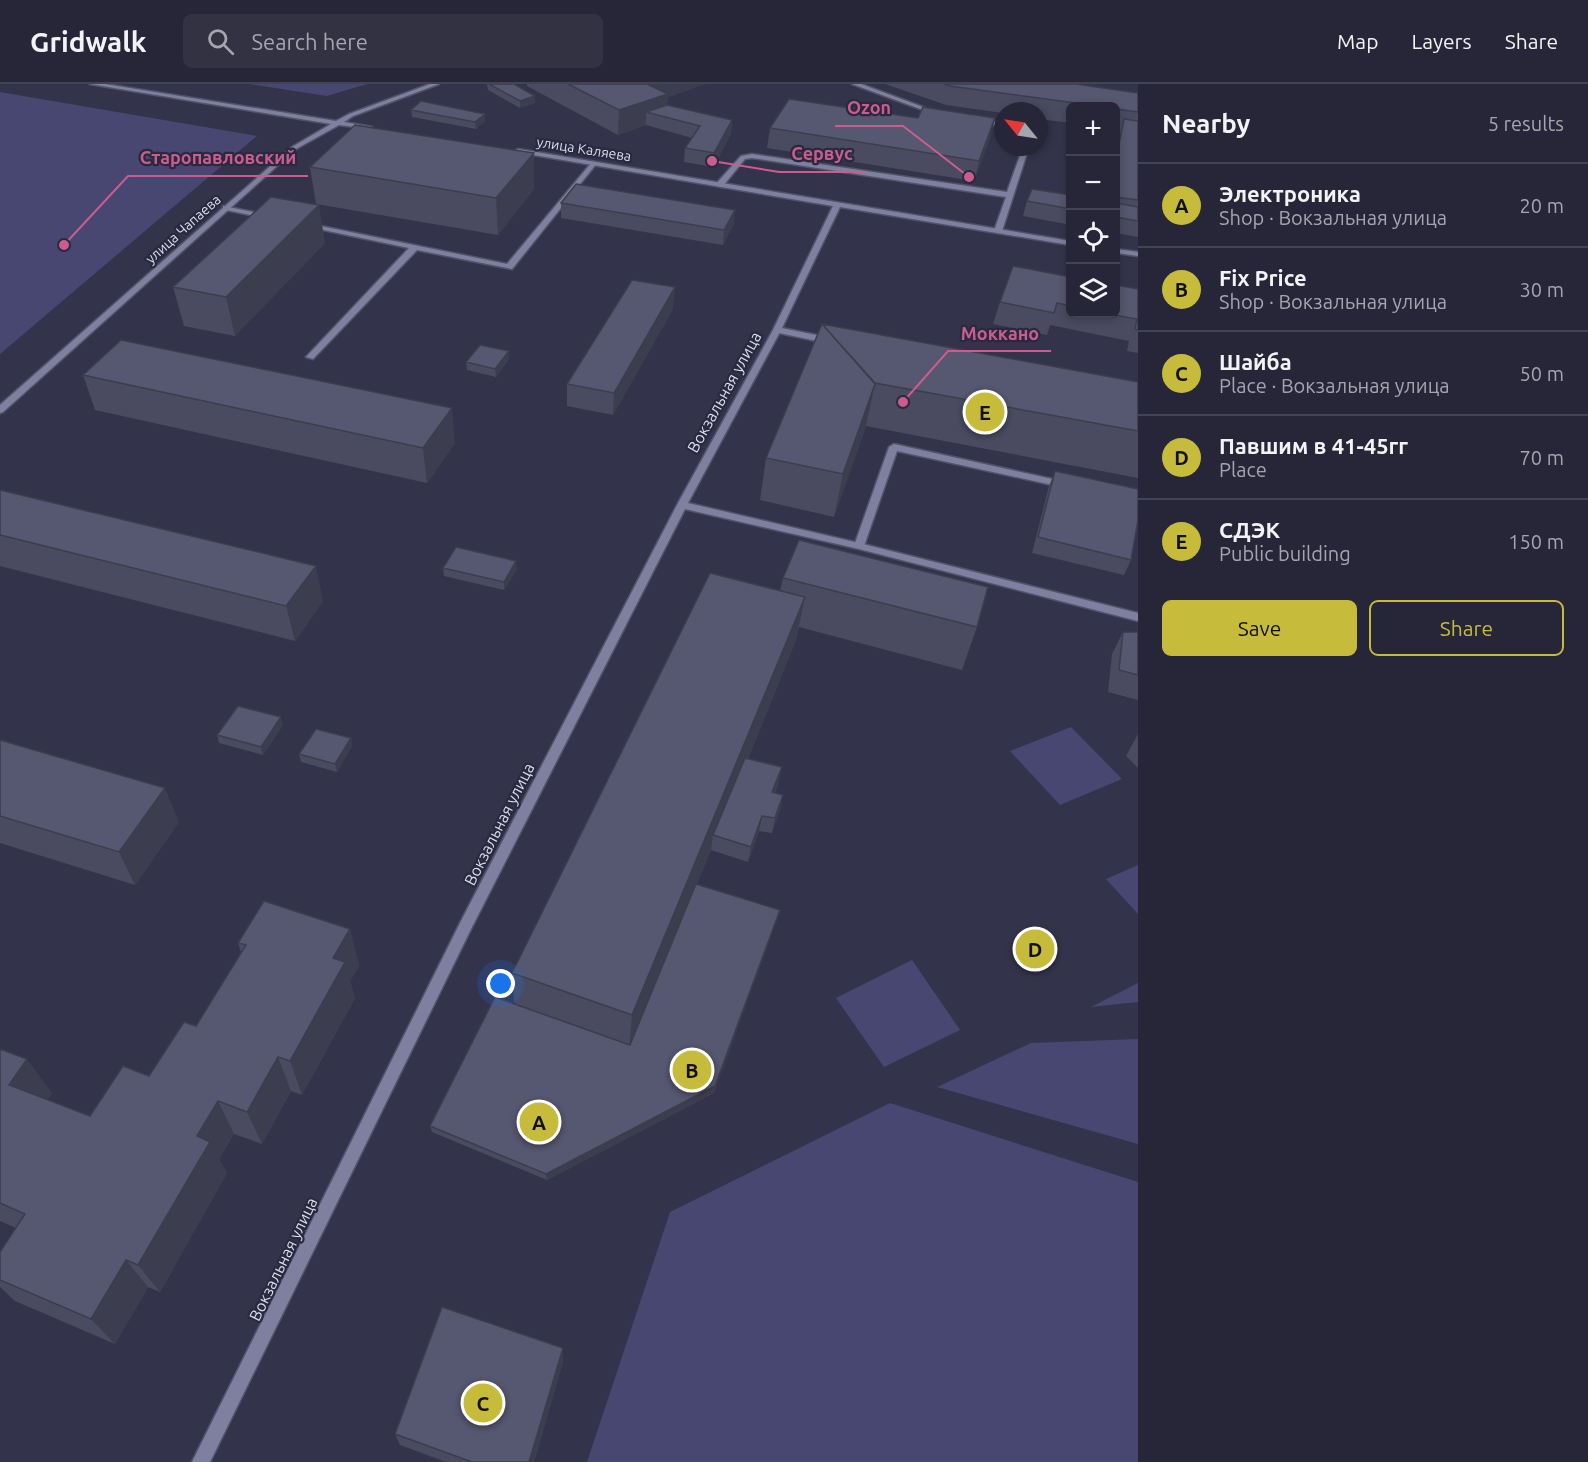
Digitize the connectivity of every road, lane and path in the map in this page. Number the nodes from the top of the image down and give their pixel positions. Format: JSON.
{"nodes":[{"id":1,"x":93,"y":84,"type":"edge"},
{"id":2,"x":436,"y":84,"type":"edge"},
{"id":3,"x":855,"y":84,"type":"edge"},
{"id":4,"x":948,"y":116,"type":"edge"},
{"id":5,"x":970,"y":120,"type":"edge"},
{"id":6,"x":336,"y":123,"type":"junction"},
{"id":7,"x":994,"y":124,"type":"edge"},
{"id":8,"x":380,"y":130,"type":"edge"},
{"id":9,"x":504,"y":149,"type":"edge"},
{"id":10,"x":1023,"y":156,"type":"edge"},
{"id":11,"x":594,"y":164,"type":"junction"},
{"id":12,"x":719,"y":185,"type":"junction"},
{"id":13,"x":1010,"y":195,"type":"junction"},
{"id":14,"x":837,"y":205,"type":"junction"},
{"id":15,"x":226,"y":208,"type":"junction"},
{"id":16,"x":282,"y":220,"type":"edge"},
{"id":17,"x":304,"y":224,"type":"edge"},
{"id":18,"x":998,"y":231,"type":"junction"},
{"id":19,"x":1066,"y":242,"type":"edge"},
{"id":20,"x":415,"y":247,"type":"junction"},
{"id":21,"x":1120,"y":252,"type":"edge"},
{"id":22,"x":1138,"y":254,"type":"edge"},
{"id":23,"x":777,"y":330,"type":"junction"},
{"id":24,"x":847,"y":344,"type":"edge"},
{"id":25,"x":310,"y":357,"type":"dead end"},
{"id":26,"x":0,"y":410,"type":"edge"},
{"id":27,"x":1080,"y":488,"type":"edge"},
{"id":28,"x":682,"y":505,"type":"junction"},
{"id":29,"x":859,"y":546,"type":"junction"},
{"id":30,"x":1138,"y":617,"type":"edge"},
{"id":31,"x":201,"y":1462,"type":"edge"}],
"edges":[{"from":1,"to":6,"type":"street"},
{"from":2,"to":6,"type":"street","name":"улица Чапаева"},
{"from":3,"to":4,"type":"street"},
{"from":5,"to":7,"type":"street"},
{"from":6,"to":8,"type":"street"},
{"from":6,"to":15,"type":"street","name":"улица Чапаева"},
{"from":9,"to":11,"type":"street","name":"улица Каляева"},
{"from":10,"to":13,"type":"street"},
{"from":11,"to":12,"type":"street","name":"улица Каляева"},
{"from":11,"to":20,"type":"street"},
{"from":12,"to":13,"type":"street"},
{"from":12,"to":14,"type":"street","name":"улица Каляева"},
{"from":13,"to":18,"type":"street"},
{"from":14,"to":18,"type":"street","name":"улица Каляева"},
{"from":14,"to":23,"type":"street","name":"Вокзальная улица"},
{"from":15,"to":16,"type":"street"},
{"from":15,"to":26,"type":"street","name":"улица Чапаева"},
{"from":17,"to":20,"type":"street"},
{"from":18,"to":19,"type":"street","name":"улица Каляева"},
{"from":20,"to":25,"type":"street"},
{"from":21,"to":22,"type":"street"},
{"from":23,"to":24,"type":"street"},
{"from":23,"to":28,"type":"street","name":"Вокзальная улица"},
{"from":27,"to":29,"type":"street"},
{"from":28,"to":29,"type":"street"},
{"from":28,"to":31,"type":"street","name":"Вокзальная улица"},
{"from":29,"to":30,"type":"street"}]}
